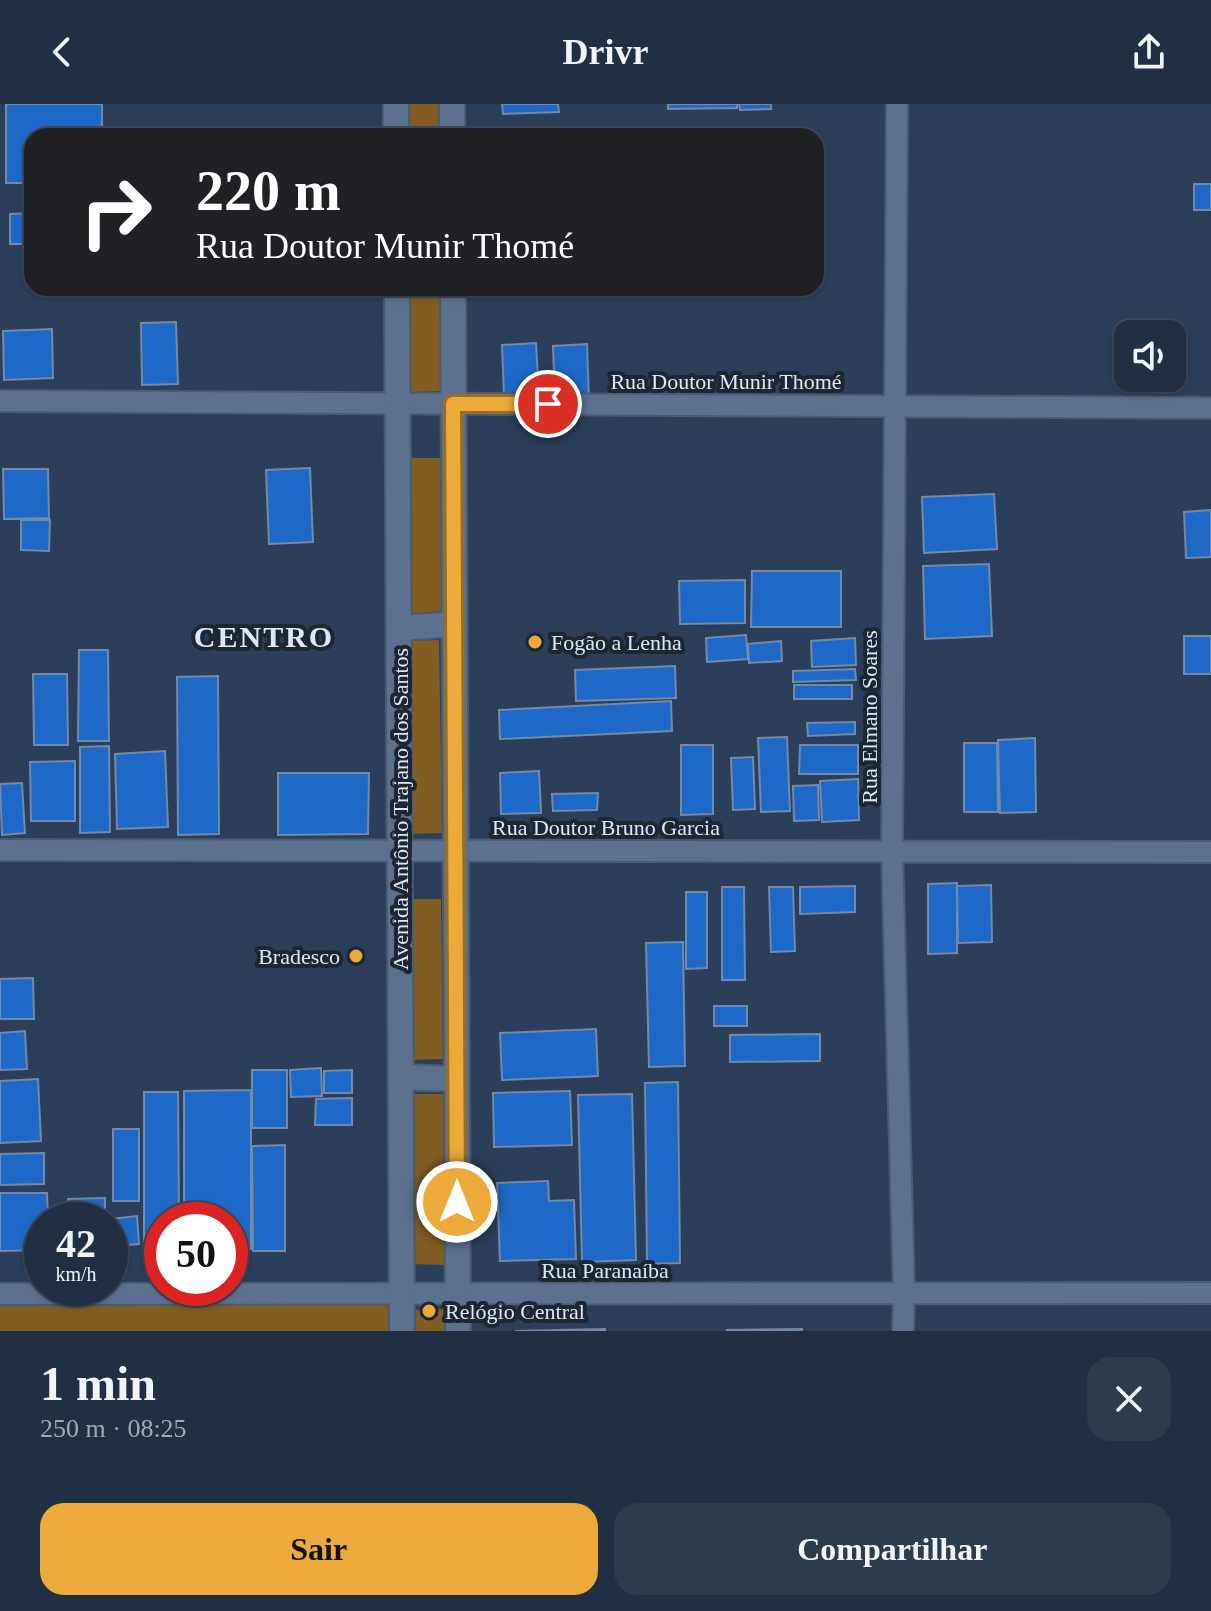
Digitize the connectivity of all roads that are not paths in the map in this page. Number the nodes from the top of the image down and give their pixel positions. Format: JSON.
{"nodes":[{"id":1,"x":396,"y":104,"type":"edge"},
{"id":2,"x":452,"y":104,"type":"edge"},
{"id":3,"x":897,"y":104,"type":"edge"},
{"id":4,"x":396,"y":128,"type":"edge"},
{"id":5,"x":452,"y":128,"type":"edge"},
{"id":6,"x":397,"y":296,"type":"edge"},
{"id":7,"x":453,"y":296,"type":"edge"},
{"id":8,"x":0,"y":401,"type":"edge"},
{"id":9,"x":398,"y":404,"type":"junction"},
{"id":10,"x":453,"y":404,"type":"junction"},
{"id":11,"x":895,"y":406,"type":"junction"},
{"id":12,"x":1211,"y":408,"type":"edge"},
{"id":13,"x":455,"y":624,"type":"junction"},
{"id":14,"x":399,"y":628,"type":"junction"},
{"id":15,"x":0,"y":850,"type":"edge"},
{"id":16,"x":400,"y":851,"type":"junction"},
{"id":17,"x":456,"y":851,"type":"junction"},
{"id":18,"x":892,"y":851,"type":"junction"},
{"id":19,"x":1211,"y":852,"type":"edge"},
{"id":20,"x":401,"y":1077,"type":"junction"},
{"id":21,"x":457,"y":1079,"type":"junction"},
{"id":22,"x":904,"y":1293,"type":"junction"},
{"id":23,"x":1211,"y":1293,"type":"edge"},
{"id":24,"x":0,"y":1294,"type":"edge"},
{"id":25,"x":402,"y":1294,"type":"junction"},
{"id":26,"x":458,"y":1294,"type":"junction"},
{"id":27,"x":402,"y":1331,"type":"edge"},
{"id":28,"x":458,"y":1331,"type":"edge"},
{"id":29,"x":903,"y":1331,"type":"edge"}],
"edges":[{"from":1,"to":4,"type":"main road"},
{"from":2,"to":5,"type":"main road"},
{"from":3,"to":11,"type":"street","name":"Rua Elmano Soares"},
{"from":6,"to":9,"type":"main road","name":"Avenida Antônio Trajano dos Santos"},
{"from":7,"to":10,"type":"main road"},
{"from":8,"to":9,"type":"street","name":"Rua Doutor Munir Thomé"},
{"from":9,"to":10,"type":"street","name":"Rua Doutor Munir Thomé"},
{"from":9,"to":14,"type":"main road","name":"Avenida Antônio Trajano dos Santos"},
{"from":10,"to":11,"type":"street","name":"Rua Doutor Munir Thomé"},
{"from":10,"to":13,"type":"main road"},
{"from":11,"to":12,"type":"street","name":"Rua Doutor Munir Thomé"},
{"from":11,"to":18,"type":"street","name":"Rua Elmano Soares"},
{"from":13,"to":14,"type":"main road"},
{"from":13,"to":17,"type":"main road"},
{"from":14,"to":16,"type":"main road","name":"Avenida Antônio Trajano dos Santos"},
{"from":15,"to":16,"type":"street","name":"Rua Doutor Bruno Garcia"},
{"from":16,"to":17,"type":"street","name":"Rua Doutor Bruno Garcia"},
{"from":16,"to":20,"type":"main road","name":"Avenida Antônio Trajano dos Santos"},
{"from":17,"to":18,"type":"street","name":"Rua Doutor Bruno Garcia"},
{"from":17,"to":21,"type":"main road"},
{"from":18,"to":19,"type":"street","name":"Rua Doutor Bruno Garcia"},
{"from":18,"to":22,"type":"street","name":"Rua Elmano Soares"},
{"from":20,"to":21,"type":"main road"},
{"from":20,"to":25,"type":"main road","name":"Avenida Antônio Trajano dos Santos"},
{"from":21,"to":26,"type":"main road"},
{"from":22,"to":23,"type":"street","name":"Rua Paranaíba"},
{"from":22,"to":26,"type":"street","name":"Rua Paranaíba"},
{"from":22,"to":29,"type":"street","name":"Rua Elmano Soares"},
{"from":24,"to":25,"type":"street","name":"Rua Paranaíba"},
{"from":25,"to":26,"type":"street","name":"Rua Paranaíba"},
{"from":25,"to":27,"type":"main road","name":"Avenida Antônio Trajano dos Santos"},
{"from":26,"to":28,"type":"main road"}]}
